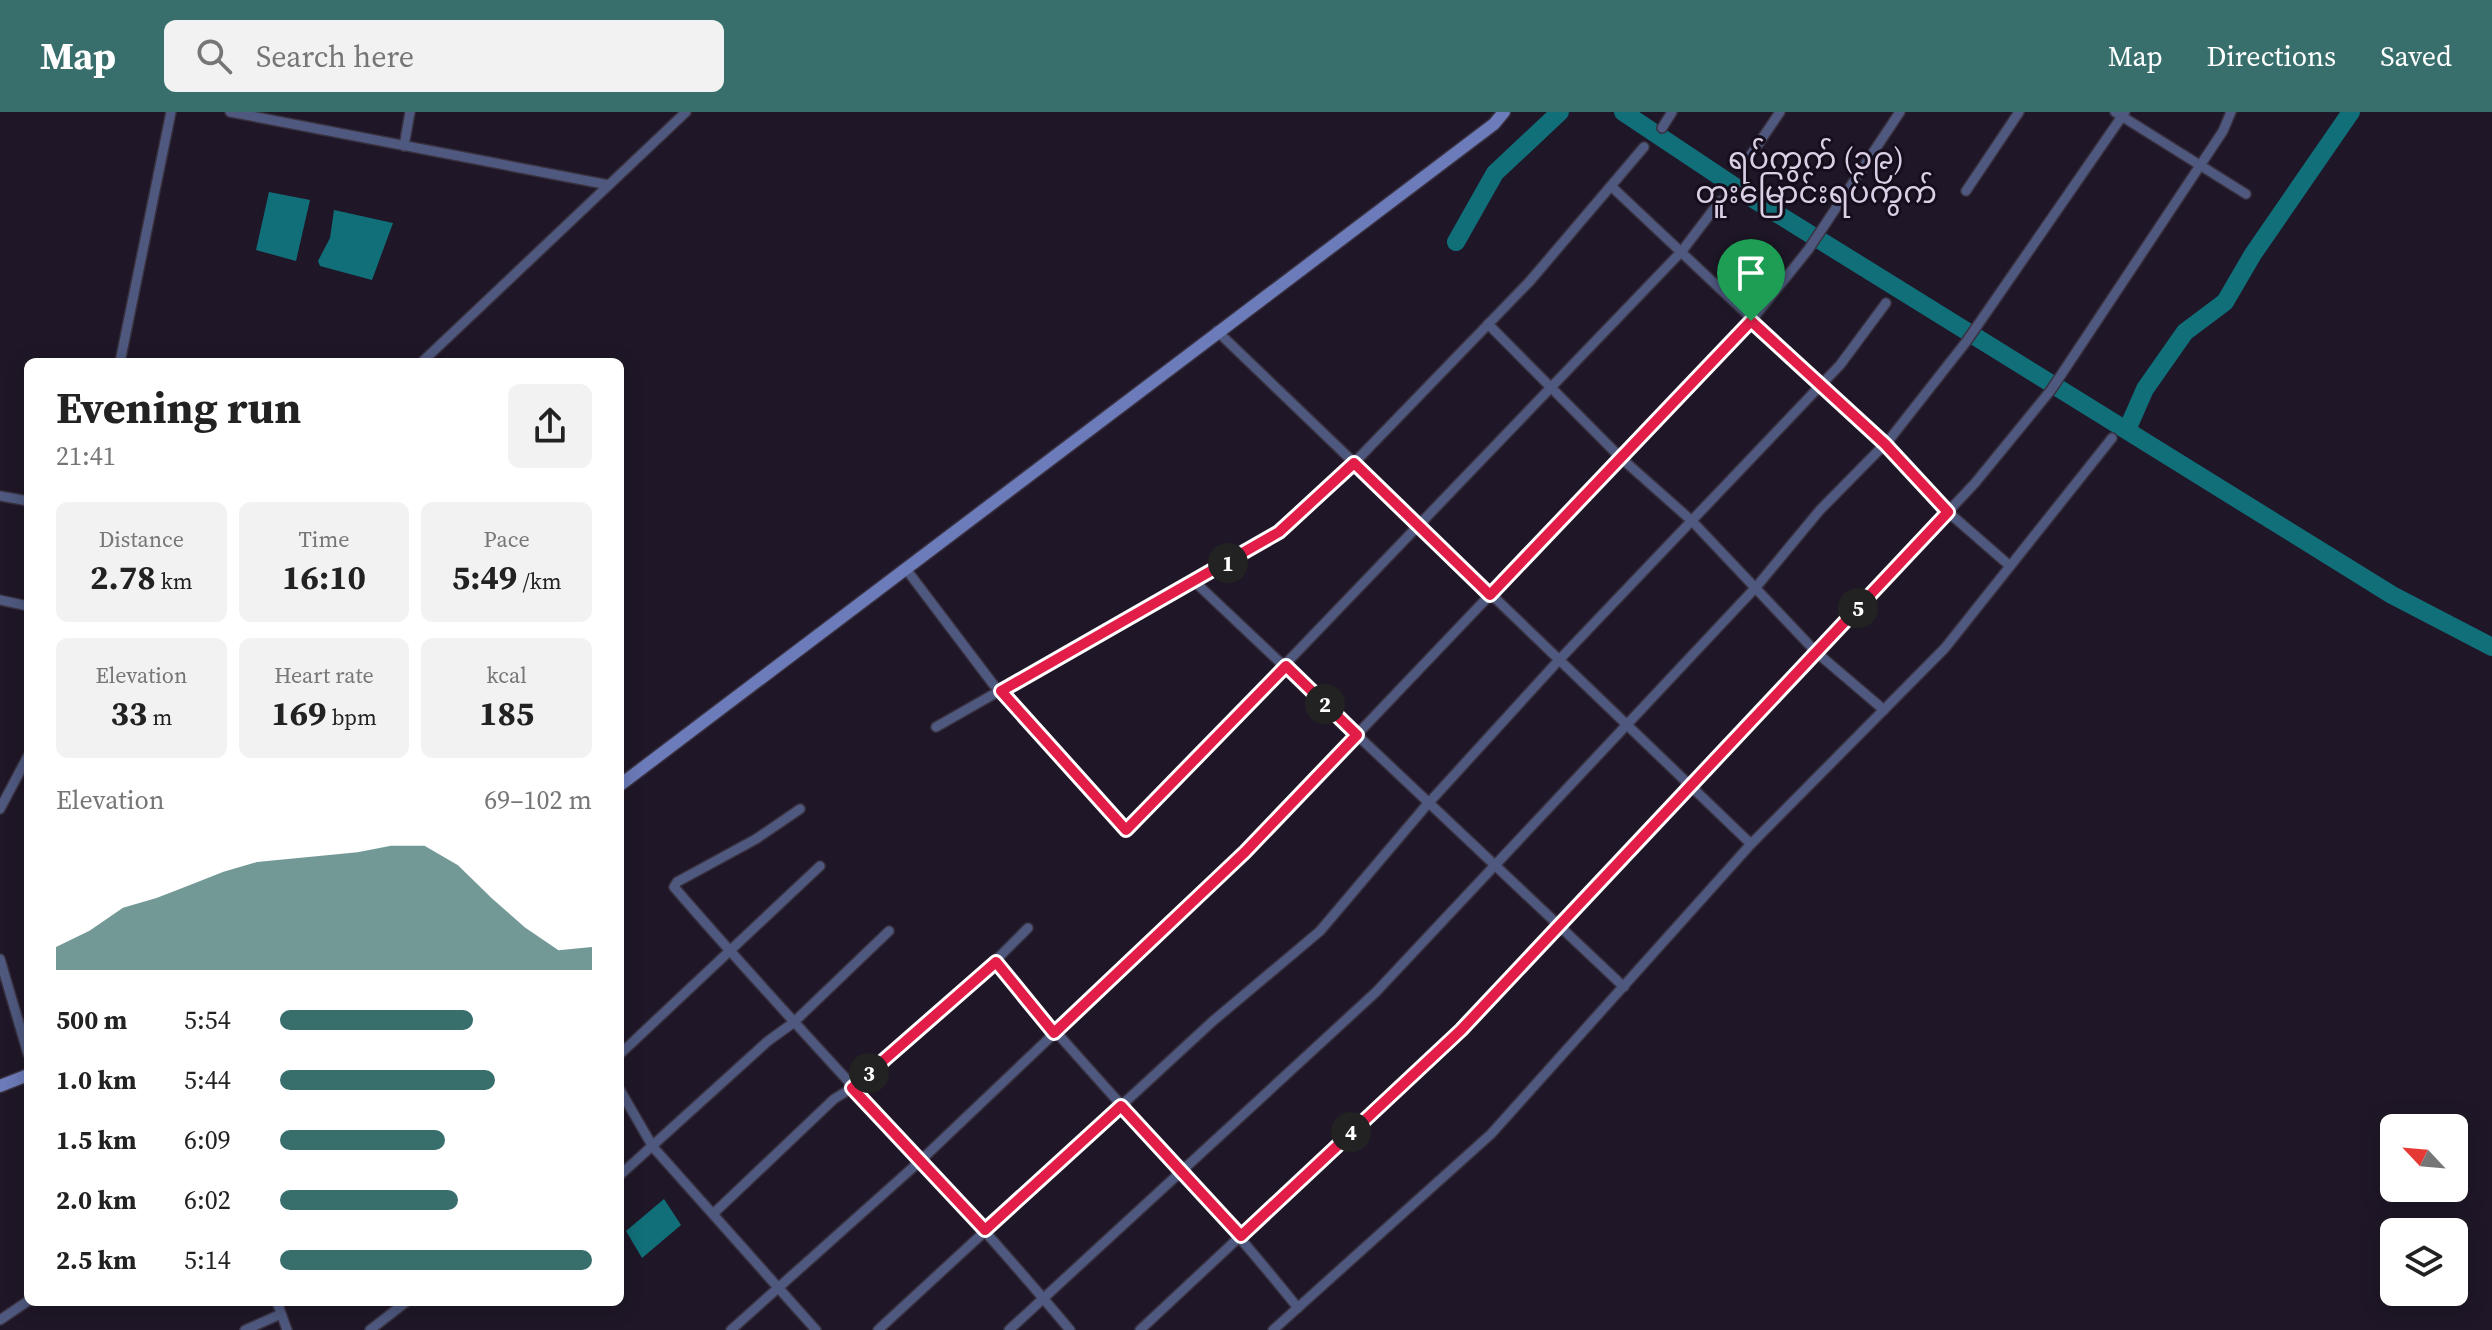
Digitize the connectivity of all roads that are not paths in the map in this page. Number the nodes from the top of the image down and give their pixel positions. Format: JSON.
{"nodes":[{"id":1,"x":171,"y":112,"type":"edge"},
{"id":2,"x":230,"y":112,"type":"edge"},
{"id":3,"x":410,"y":112,"type":"edge"},
{"id":4,"x":686,"y":112,"type":"edge"},
{"id":5,"x":1504,"y":112,"type":"edge"},
{"id":6,"x":1672,"y":112,"type":"edge"},
{"id":7,"x":1780,"y":112,"type":"edge"},
{"id":8,"x":1900,"y":112,"type":"edge"},
{"id":9,"x":2019,"y":112,"type":"edge"},
{"id":10,"x":2231,"y":112,"type":"edge"},
{"id":11,"x":2121,"y":113,"type":"edge"},
{"id":12,"x":1662,"y":128,"type":"dead end"},
{"id":13,"x":404,"y":146,"type":"junction"},
{"id":14,"x":1644,"y":147,"type":"dead end"},
{"id":15,"x":1744,"y":165,"type":"dead end"},
{"id":16,"x":2199,"y":165,"type":"junction"},
{"id":17,"x":609,"y":185,"type":"junction"},
{"id":18,"x":1612,"y":187,"type":"junction"},
{"id":19,"x":1966,"y":191,"type":"dead end"},
{"id":20,"x":2246,"y":194,"type":"dead end"},
{"id":21,"x":1720,"y":201,"type":"dead end"},
{"id":22,"x":1682,"y":251,"type":"junction"},
{"id":23,"x":1886,"y":303,"type":"dead end"},
{"id":24,"x":1751,"y":321,"type":"junction"},
{"id":25,"x":1488,"y":324,"type":"junction"},
{"id":26,"x":1217,"y":331,"type":"junction"},
{"id":27,"x":121,"y":358,"type":"edge"},
{"id":28,"x":426,"y":358,"type":"edge"},
{"id":29,"x":1822,"y":384,"type":"junction"},
{"id":30,"x":1550,"y":387,"type":"junction"},
{"id":31,"x":2112,"y":438,"type":"dead end"},
{"id":32,"x":1885,"y":444,"type":"junction"},
{"id":33,"x":1621,"y":458,"type":"junction"},
{"id":34,"x":1354,"y":463,"type":"junction"},
{"id":35,"x":0,"y":496,"type":"edge"},
{"id":36,"x":24,"y":500,"type":"edge"},
{"id":37,"x":1948,"y":512,"type":"junction"},
{"id":38,"x":1692,"y":521,"type":"junction"},
{"id":39,"x":1420,"y":526,"type":"junction"},
{"id":40,"x":2010,"y":566,"type":"junction"},
{"id":41,"x":906,"y":569,"type":"junction"},
{"id":42,"x":1196,"y":583,"type":"junction"},
{"id":43,"x":1757,"y":586,"type":"junction"},
{"id":44,"x":1490,"y":595,"type":"junction"},
{"id":45,"x":0,"y":600,"type":"edge"},
{"id":46,"x":24,"y":605,"type":"edge"},
{"id":47,"x":1816,"y":652,"type":"junction"},
{"id":48,"x":1559,"y":660,"type":"junction"},
{"id":49,"x":1286,"y":666,"type":"junction"},
{"id":50,"x":1001,"y":691,"type":"junction"},
{"id":51,"x":1884,"y":710,"type":"junction"},
{"id":52,"x":1624,"y":724,"type":"junction"},
{"id":53,"x":936,"y":727,"type":"dead end"},
{"id":54,"x":1357,"y":735,"type":"junction"},
{"id":55,"x":24,"y":764,"type":"edge"},
{"id":56,"x":624,"y":782,"type":"edge"},
{"id":57,"x":1690,"y":786,"type":"junction"},
{"id":58,"x":1430,"y":801,"type":"junction"},
{"id":59,"x":0,"y":809,"type":"edge"},
{"id":60,"x":800,"y":809,"type":"dead end"},
{"id":61,"x":1751,"y":844,"type":"junction"},
{"id":62,"x":1493,"y":865,"type":"junction"},
{"id":63,"x":820,"y":866,"type":"dead end"},
{"id":64,"x":1558,"y":927,"type":"junction"},
{"id":65,"x":1028,"y":928,"type":"dead end"},
{"id":66,"x":889,"y":931,"type":"dead end"},
{"id":67,"x":731,"y":953,"type":"junction"},
{"id":68,"x":0,"y":959,"type":"edge"},
{"id":69,"x":996,"y":962,"type":"junction"},
{"id":70,"x":1624,"y":987,"type":"junction"},
{"id":71,"x":793,"y":1023,"type":"junction"},
{"id":72,"x":1054,"y":1033,"type":"junction"},
{"id":73,"x":24,"y":1040,"type":"edge"},
{"id":74,"x":624,"y":1050,"type":"edge"},
{"id":75,"x":24,"y":1077,"type":"edge"},
{"id":76,"x":0,"y":1086,"type":"edge"},
{"id":77,"x":852,"y":1088,"type":"junction"},
{"id":78,"x":624,"y":1097,"type":"edge"},
{"id":79,"x":1121,"y":1106,"type":"junction"},
{"id":80,"x":653,"y":1147,"type":"junction"},
{"id":81,"x":919,"y":1162,"type":"junction"},
{"id":82,"x":1182,"y":1171,"type":"junction"},
{"id":83,"x":624,"y":1172,"type":"edge"},
{"id":84,"x":713,"y":1214,"type":"junction"},
{"id":85,"x":985,"y":1230,"type":"junction"},
{"id":86,"x":1241,"y":1236,"type":"junction"},
{"id":87,"x":779,"y":1288,"type":"junction"},
{"id":88,"x":1044,"y":1298,"type":"junction"},
{"id":89,"x":24,"y":1304,"type":"edge"},
{"id":90,"x":278,"y":1306,"type":"edge"},
{"id":91,"x":401,"y":1306,"type":"edge"},
{"id":92,"x":1298,"y":1308,"type":"junction"},
{"id":93,"x":281,"y":1314,"type":"junction"},
{"id":94,"x":0,"y":1320,"type":"edge"},
{"id":95,"x":245,"y":1330,"type":"edge"},
{"id":96,"x":287,"y":1330,"type":"edge"},
{"id":97,"x":370,"y":1330,"type":"edge"},
{"id":98,"x":731,"y":1330,"type":"edge"},
{"id":99,"x":816,"y":1330,"type":"edge"},
{"id":100,"x":878,"y":1330,"type":"edge"},
{"id":101,"x":1009,"y":1330,"type":"edge"},
{"id":102,"x":1070,"y":1330,"type":"edge"},
{"id":103,"x":1140,"y":1330,"type":"edge"},
{"id":104,"x":1273,"y":1330,"type":"edge"}],
"edges":[{"from":1,"to":27,"type":"street"},
{"from":2,"to":13,"type":"street"},
{"from":3,"to":13,"type":"street"},
{"from":4,"to":17,"type":"street"},
{"from":5,"to":26,"type":"main road"},
{"from":6,"to":12,"type":"street"},
{"from":7,"to":15,"type":"street"},
{"from":8,"to":24,"type":"street"},
{"from":9,"to":19,"type":"street"},
{"from":10,"to":16,"type":"street"},
{"from":11,"to":16,"type":"street"},
{"from":11,"to":32,"type":"street"},
{"from":13,"to":17,"type":"street"},
{"from":14,"to":18,"type":"street"},
{"from":16,"to":20,"type":"street"},
{"from":16,"to":37,"type":"street"},
{"from":17,"to":28,"type":"street"},
{"from":18,"to":22,"type":"street"},
{"from":18,"to":25,"type":"street"},
{"from":21,"to":22,"type":"street"},
{"from":22,"to":24,"type":"street"},
{"from":22,"to":30,"type":"street"},
{"from":23,"to":29,"type":"street"},
{"from":24,"to":29,"type":"street"},
{"from":24,"to":33,"type":"street"},
{"from":25,"to":30,"type":"street"},
{"from":25,"to":34,"type":"street"},
{"from":26,"to":34,"type":"street"},
{"from":26,"to":41,"type":"main road"},
{"from":29,"to":32,"type":"street"},
{"from":29,"to":38,"type":"street"},
{"from":30,"to":33,"type":"street"},
{"from":30,"to":39,"type":"street"},
{"from":31,"to":40,"type":"street"},
{"from":32,"to":37,"type":"street"},
{"from":32,"to":43,"type":"street"},
{"from":33,"to":38,"type":"street"},
{"from":33,"to":44,"type":"street"},
{"from":34,"to":39,"type":"street"},
{"from":34,"to":42,"type":"street"},
{"from":35,"to":36,"type":"street"},
{"from":37,"to":40,"type":"street"},
{"from":37,"to":47,"type":"street"},
{"from":38,"to":43,"type":"street"},
{"from":38,"to":48,"type":"street"},
{"from":39,"to":44,"type":"street"},
{"from":39,"to":49,"type":"street"},
{"from":40,"to":51,"type":"street"},
{"from":41,"to":50,"type":"street"},
{"from":41,"to":56,"type":"main road"},
{"from":42,"to":49,"type":"street"},
{"from":42,"to":50,"type":"street"},
{"from":43,"to":47,"type":"street"},
{"from":43,"to":52,"type":"street"},
{"from":44,"to":48,"type":"street"},
{"from":44,"to":54,"type":"street"},
{"from":45,"to":46,"type":"street"},
{"from":47,"to":51,"type":"street"},
{"from":47,"to":57,"type":"street"},
{"from":48,"to":52,"type":"street"},
{"from":48,"to":58,"type":"street"},
{"from":49,"to":50,"type":"street"},
{"from":49,"to":54,"type":"street"},
{"from":50,"to":53,"type":"street"},
{"from":51,"to":61,"type":"street"},
{"from":52,"to":57,"type":"street"},
{"from":52,"to":62,"type":"street"},
{"from":54,"to":58,"type":"street"},
{"from":54,"to":72,"type":"street"},
{"from":55,"to":59,"type":"street"},
{"from":57,"to":61,"type":"street"},
{"from":57,"to":64,"type":"street"},
{"from":58,"to":62,"type":"street"},
{"from":58,"to":79,"type":"street"},
{"from":60,"to":67,"type":"street"},
{"from":61,"to":70,"type":"street"},
{"from":62,"to":64,"type":"street"},
{"from":62,"to":82,"type":"street"},
{"from":63,"to":67,"type":"street"},
{"from":64,"to":70,"type":"street"},
{"from":64,"to":86,"type":"street"},
{"from":65,"to":69,"type":"street"},
{"from":66,"to":71,"type":"street"},
{"from":67,"to":71,"type":"street"},
{"from":67,"to":74,"type":"street"},
{"from":68,"to":73,"type":"street"},
{"from":69,"to":72,"type":"street"},
{"from":69,"to":77,"type":"street"},
{"from":70,"to":92,"type":"street"},
{"from":71,"to":77,"type":"street"},
{"from":71,"to":80,"type":"street"},
{"from":72,"to":79,"type":"street"},
{"from":72,"to":81,"type":"street"},
{"from":75,"to":76,"type":"main road"},
{"from":77,"to":81,"type":"street"},
{"from":77,"to":84,"type":"street"},
{"from":78,"to":80,"type":"street"},
{"from":79,"to":82,"type":"street"},
{"from":79,"to":85,"type":"street"},
{"from":80,"to":83,"type":"street"},
{"from":80,"to":84,"type":"street"},
{"from":81,"to":85,"type":"street"},
{"from":81,"to":87,"type":"street"},
{"from":82,"to":86,"type":"street"},
{"from":82,"to":88,"type":"street"},
{"from":84,"to":87,"type":"street"},
{"from":85,"to":88,"type":"street"},
{"from":85,"to":100,"type":"street"},
{"from":86,"to":92,"type":"street"},
{"from":86,"to":103,"type":"street"},
{"from":87,"to":98,"type":"street"},
{"from":87,"to":99,"type":"street"},
{"from":88,"to":101,"type":"street"},
{"from":88,"to":102,"type":"street"},
{"from":89,"to":94,"type":"street"},
{"from":90,"to":93,"type":"street"},
{"from":91,"to":97,"type":"street"},
{"from":92,"to":104,"type":"street"},
{"from":93,"to":95,"type":"street"},
{"from":93,"to":96,"type":"street"}]}
